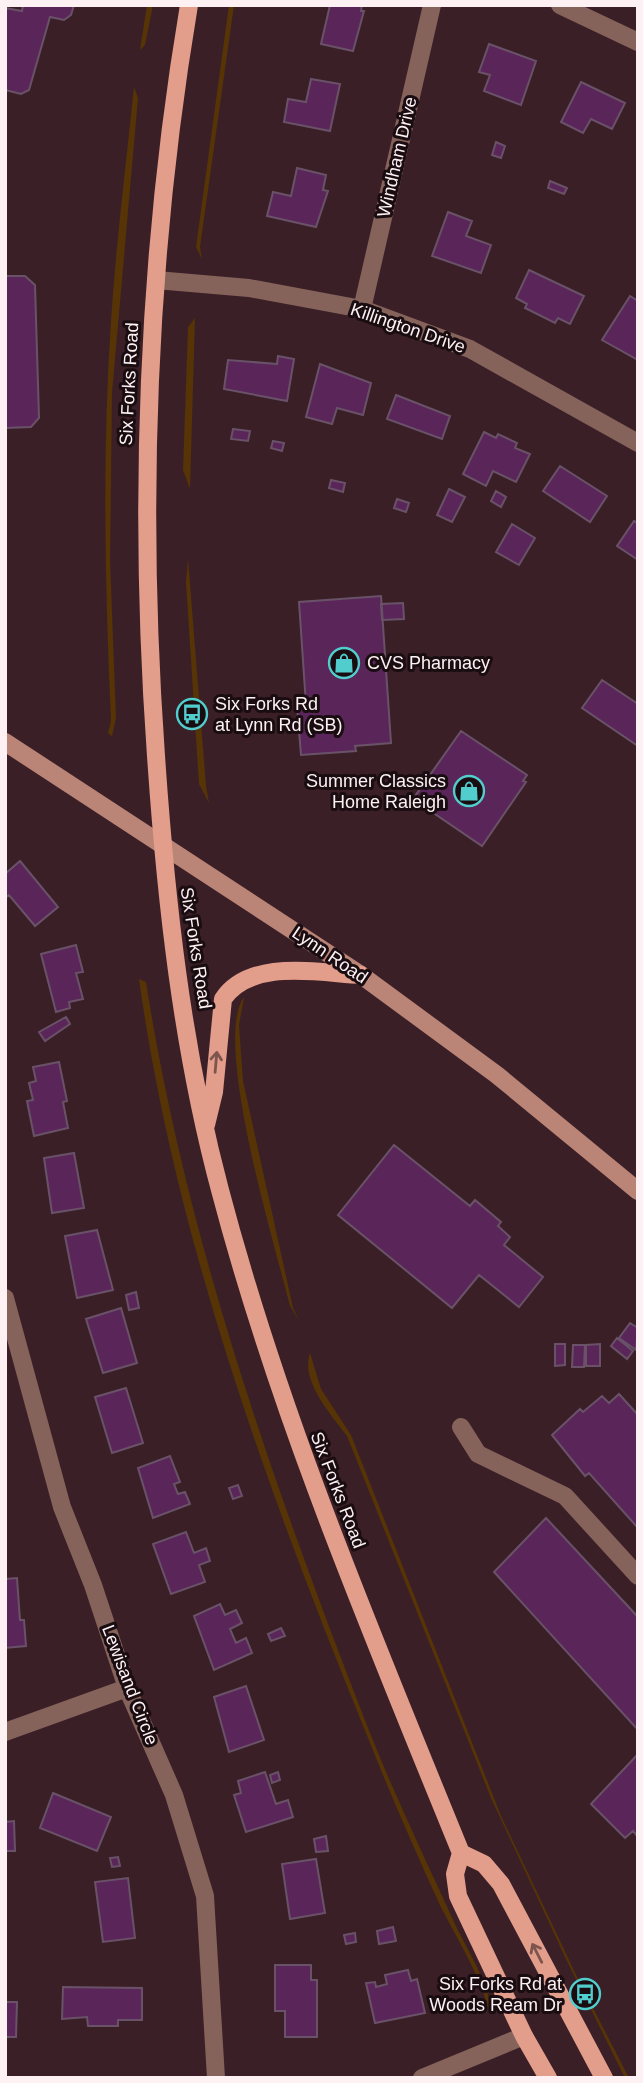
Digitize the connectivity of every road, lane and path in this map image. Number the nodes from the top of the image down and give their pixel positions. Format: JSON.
{"nodes":[{"id":1,"x":189,"y":5,"type":"edge"},
{"id":2,"x":432,"y":5,"type":"edge"},
{"id":3,"x":560,"y":5,"type":"edge"},
{"id":4,"x":638,"y":42,"type":"edge"},
{"id":5,"x":156,"y":280,"type":"junction"},
{"id":6,"x":362,"y":309,"type":"junction"},
{"id":7,"x":638,"y":443,"type":"edge"},
{"id":8,"x":5,"y":742,"type":"edge"},
{"id":9,"x":160,"y":842,"type":"junction"},
{"id":10,"x":361,"y":975,"type":"junction"},
{"id":11,"x":205,"y":1129,"type":"junction"},
{"id":12,"x":638,"y":1191,"type":"edge"},
{"id":13,"x":5,"y":1298,"type":"edge"},
{"id":14,"x":461,"y":1427,"type":"dead end"},
{"id":15,"x":638,"y":1576,"type":"edge"},
{"id":16,"x":127,"y":1688,"type":"junction"},
{"id":17,"x":5,"y":1732,"type":"edge"},
{"id":18,"x":461,"y":1853,"type":"junction"},
{"id":19,"x":524,"y":2036,"type":"junction"},
{"id":20,"x":216,"y":2078,"type":"edge"},
{"id":21,"x":422,"y":2078,"type":"edge"},
{"id":22,"x":548,"y":2078,"type":"edge"},
{"id":23,"x":604,"y":2078,"type":"edge"}],
"edges":[{"from":1,"to":5,"type":"main road","name":"Six Forks Road"},
{"from":2,"to":6,"type":"street","name":"Windham Drive"},
{"from":3,"to":4,"type":"street"},
{"from":5,"to":6,"type":"street","name":"Killington Drive"},
{"from":5,"to":9,"type":"main road","name":"Six Forks Road"},
{"from":6,"to":7,"type":"street","name":"Killington Drive"},
{"from":8,"to":9,"type":"main road","name":"Lynn Road"},
{"from":9,"to":10,"type":"main road","name":"Lynn Road"},
{"from":9,"to":11,"type":"main road","name":"Six Forks Road"},
{"from":11,"to":10,"type":"main road","one_way":true},
{"from":10,"to":12,"type":"main road","name":"Lynn Road"},
{"from":11,"to":18,"type":"main road","name":"Six Forks Road"},
{"from":13,"to":16,"type":"street","name":"Lewisand Circle"},
{"from":14,"to":15,"type":"street"},
{"from":16,"to":17,"type":"street"},
{"from":16,"to":20,"type":"street","name":"Lewisand Circle"},
{"from":18,"to":19,"type":"main road","name":"Six Forks Road"},
{"from":23,"to":18,"type":"main road","one_way":true},
{"from":19,"to":21,"type":"street"},
{"from":19,"to":22,"type":"main road","name":"Six Forks Road"}]}
